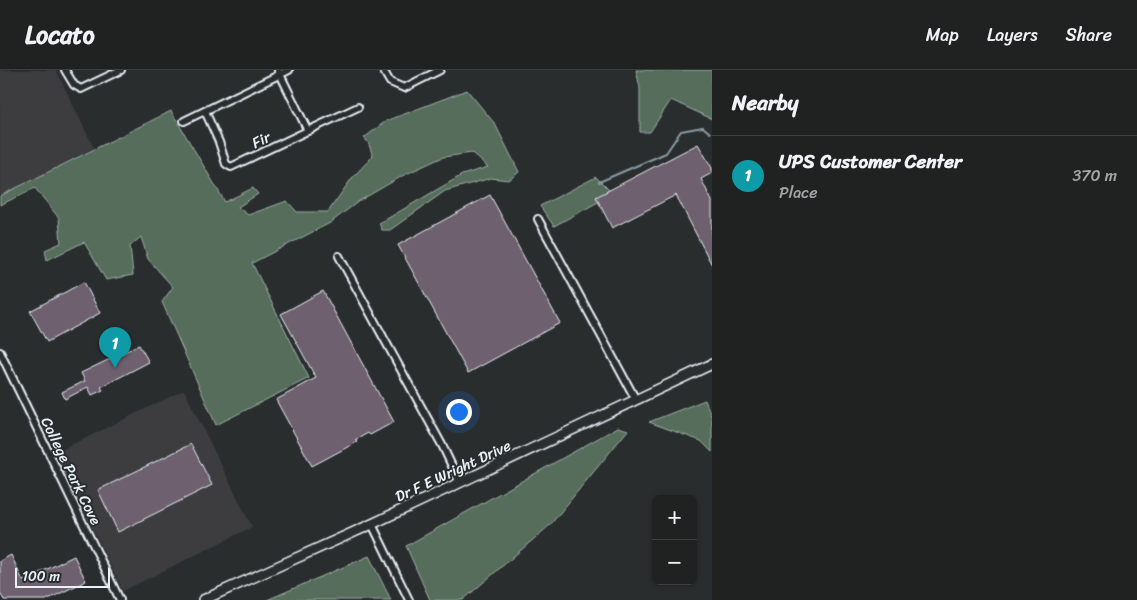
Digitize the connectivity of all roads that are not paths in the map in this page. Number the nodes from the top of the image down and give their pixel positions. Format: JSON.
{"nodes":[{"id":1,"x":65,"y":70,"type":"edge"},
{"id":2,"x":121,"y":70,"type":"edge"},
{"id":3,"x":289,"y":70,"type":"edge"},
{"id":4,"x":382,"y":70,"type":"edge"},
{"id":5,"x":440,"y":70,"type":"edge"},
{"id":6,"x":279,"y":72,"type":"edge"},
{"id":7,"x":358,"y":107,"type":"dead end"},
{"id":8,"x":205,"y":111,"type":"junction"},
{"id":9,"x":184,"y":121,"type":"dead end"},
{"id":10,"x":308,"y":131,"type":"junction"},
{"id":11,"x":538,"y":219,"type":"dead end"},
{"id":12,"x":339,"y":256,"type":"dead end"},
{"id":13,"x":0,"y":352,"type":"edge"},
{"id":14,"x":712,"y":364,"type":"edge"},
{"id":15,"x":636,"y":400,"type":"junction"},
{"id":16,"x":460,"y":483,"type":"junction"},
{"id":17,"x":372,"y":524,"type":"junction"},
{"id":18,"x":120,"y":600,"type":"edge"},
{"id":19,"x":203,"y":600,"type":"edge"},
{"id":20,"x":409,"y":600,"type":"edge"}],
"edges":[{"from":1,"to":2,"type":"street"},
{"from":3,"to":6,"type":"street"},
{"from":4,"to":5,"type":"street"},
{"from":6,"to":8,"type":"street"},
{"from":6,"to":10,"type":"street"},
{"from":7,"to":10,"type":"street","name":"Fir"},
{"from":8,"to":9,"type":"street"},
{"from":8,"to":10,"type":"street","name":"Fir"},
{"from":11,"to":15,"type":"street"},
{"from":12,"to":16,"type":"street"},
{"from":13,"to":18,"type":"street","name":"College Park Cove"},
{"from":14,"to":15,"type":"highway","name":"Dr F E Wright Drive"},
{"from":15,"to":16,"type":"highway","name":"Dr F E Wright Drive"},
{"from":16,"to":17,"type":"highway","name":"Dr F E Wright Drive"},
{"from":17,"to":19,"type":"highway","name":"Dr F E Wright Drive"},
{"from":17,"to":20,"type":"street"}]}
